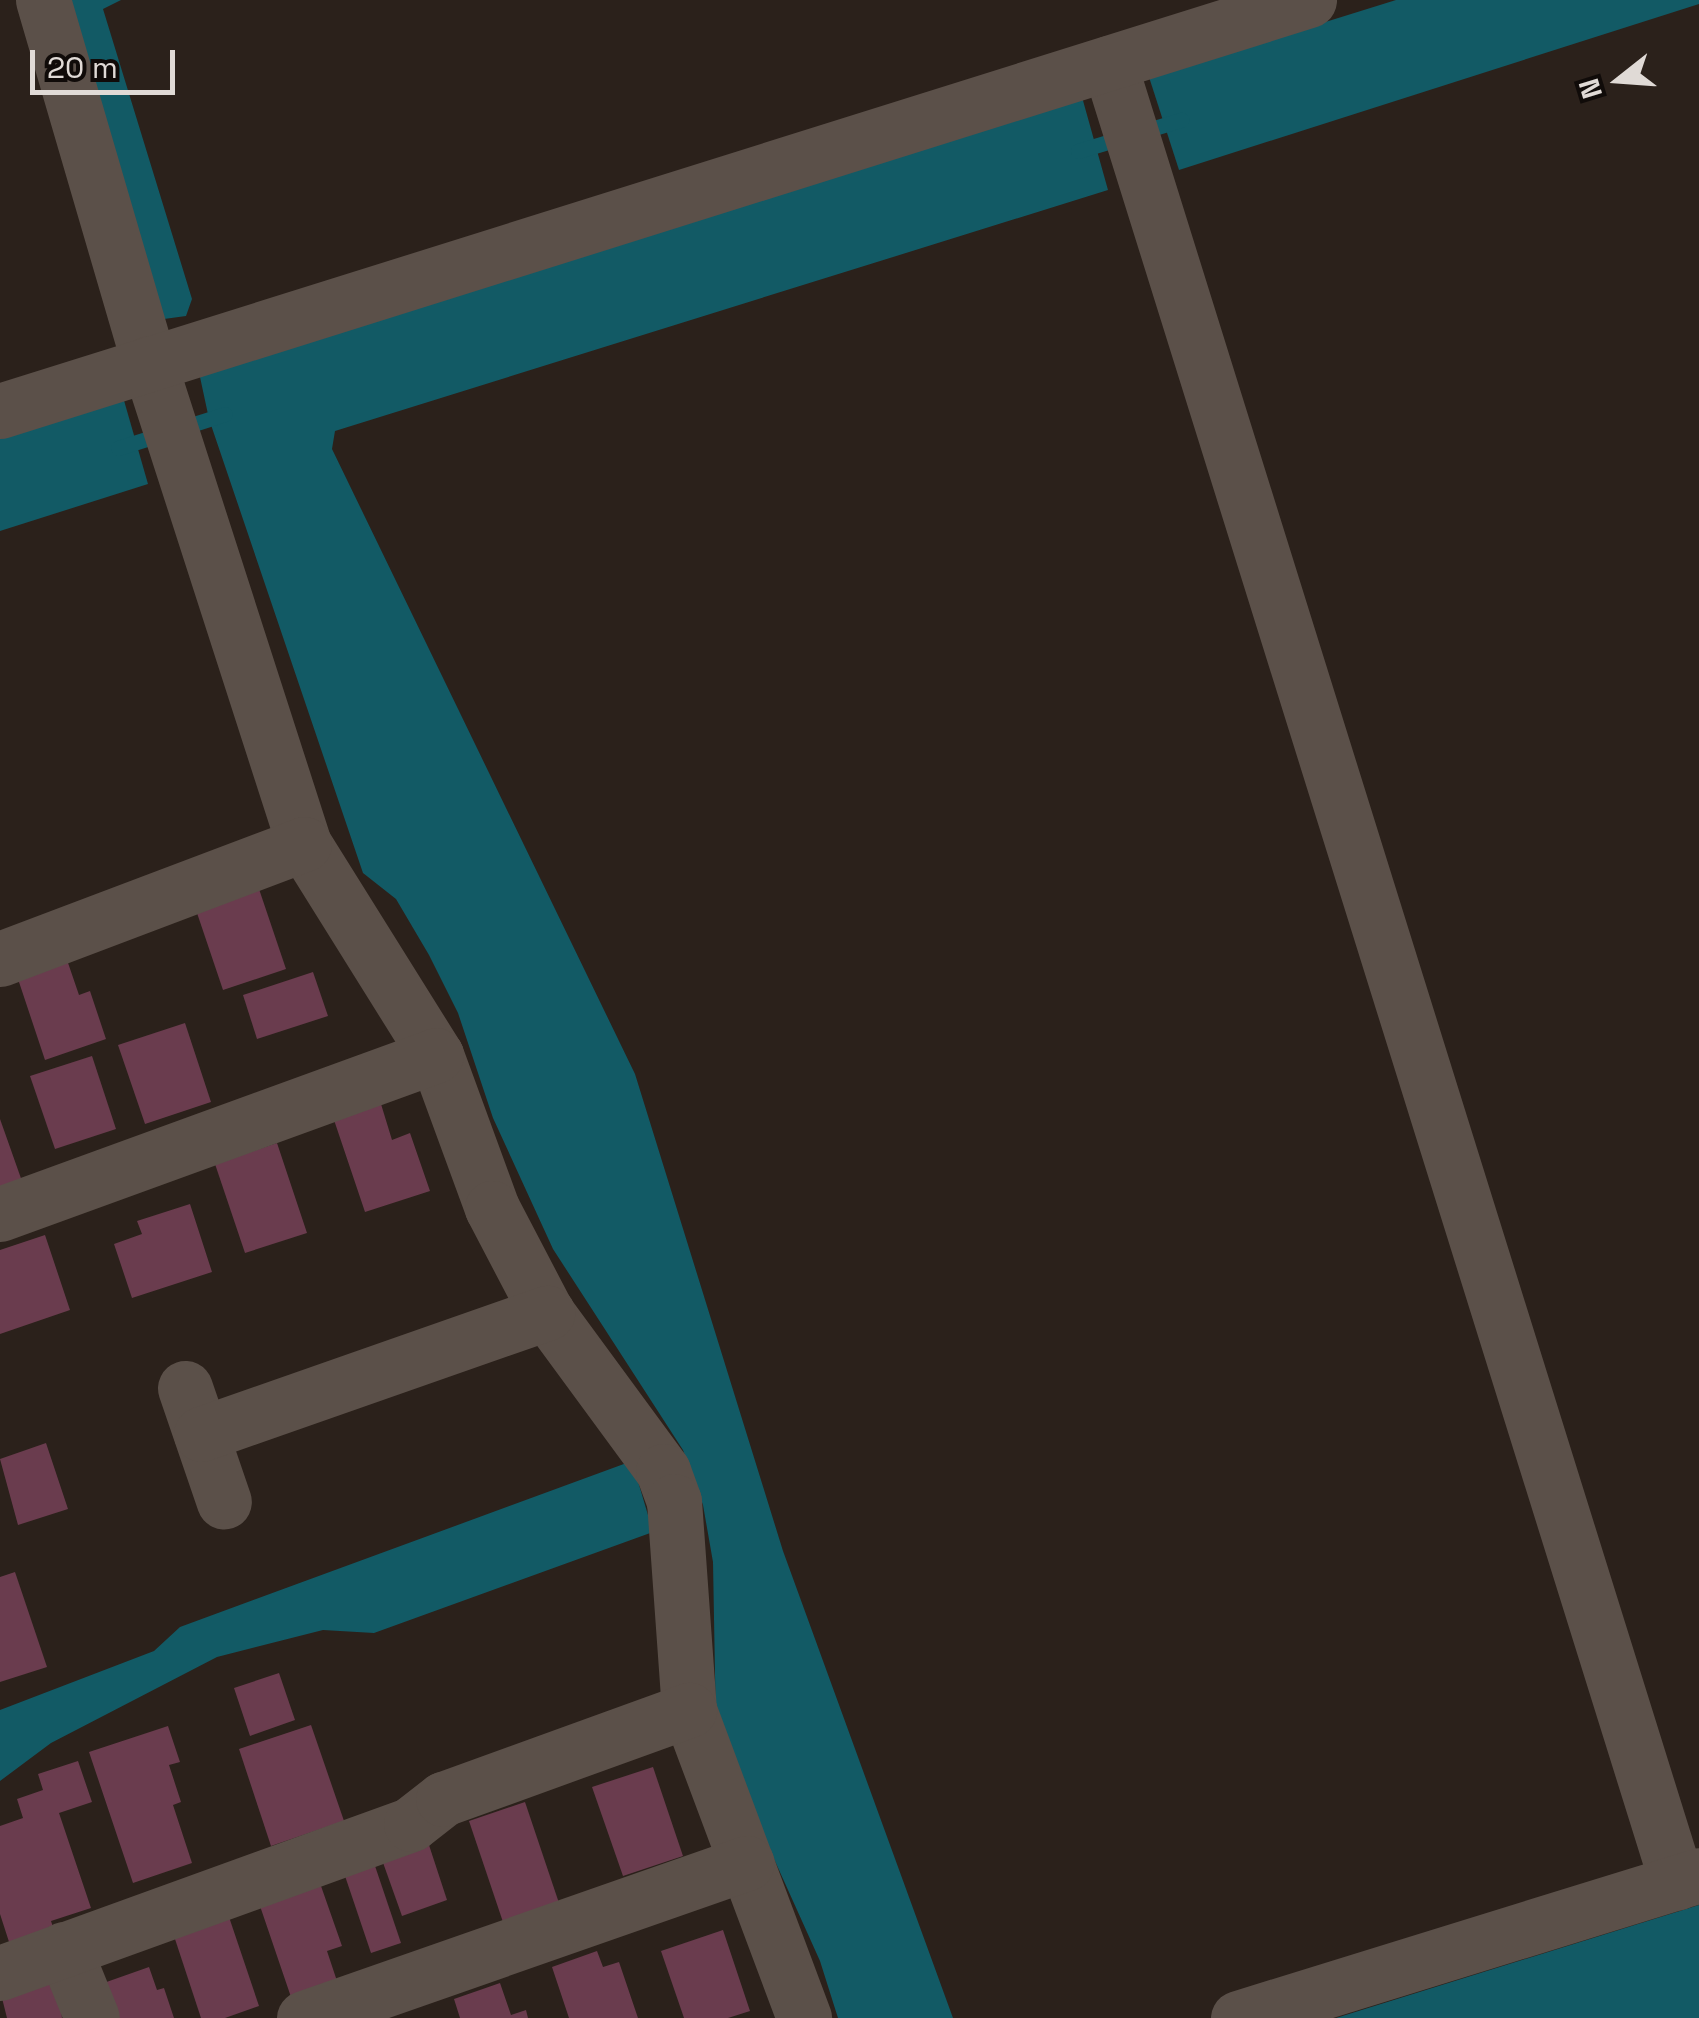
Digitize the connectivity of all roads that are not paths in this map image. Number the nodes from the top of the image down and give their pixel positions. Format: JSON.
{"nodes":[{"id":1,"x":43,"y":0,"type":"edge"},
{"id":2,"x":1309,"y":0,"type":"edge"},
{"id":3,"x":1108,"y":63,"type":"junction"},
{"id":4,"x":149,"y":364,"type":"junction"},
{"id":5,"x":0,"y":410,"type":"edge"},
{"id":6,"x":304,"y":844,"type":"junction"},
{"id":7,"x":0,"y":959,"type":"edge"},
{"id":8,"x":436,"y":1055,"type":"junction"},
{"id":9,"x":0,"y":1214,"type":"edge"},
{"id":10,"x":547,"y":1313,"type":"junction"},
{"id":11,"x":224,"y":1502,"type":"dead end"},
{"id":12,"x":688,"y":1710,"type":"junction"},
{"id":13,"x":747,"y":1863,"type":"junction"},
{"id":14,"x":1688,"y":1879,"type":"edge"},
{"id":15,"x":64,"y":1950,"type":"junction"},
{"id":16,"x":0,"y":1972,"type":"edge"},
{"id":17,"x":92,"y":2018,"type":"edge"},
{"id":18,"x":304,"y":2018,"type":"edge"},
{"id":19,"x":804,"y":2018,"type":"edge"},
{"id":20,"x":1238,"y":2018,"type":"edge"}],
"edges":[{"from":1,"to":4,"type":"street"},
{"from":2,"to":3,"type":"street"},
{"from":3,"to":4,"type":"street"},
{"from":3,"to":14,"type":"street"},
{"from":4,"to":5,"type":"street"},
{"from":4,"to":6,"type":"street"},
{"from":6,"to":7,"type":"street"},
{"from":6,"to":8,"type":"street"},
{"from":8,"to":9,"type":"street"},
{"from":8,"to":10,"type":"street"},
{"from":10,"to":11,"type":"street"},
{"from":10,"to":12,"type":"street"},
{"from":12,"to":13,"type":"street"},
{"from":12,"to":15,"type":"street"},
{"from":13,"to":18,"type":"street"},
{"from":13,"to":19,"type":"street"},
{"from":14,"to":20,"type":"street"},
{"from":15,"to":16,"type":"street"},
{"from":15,"to":17,"type":"street"}]}
